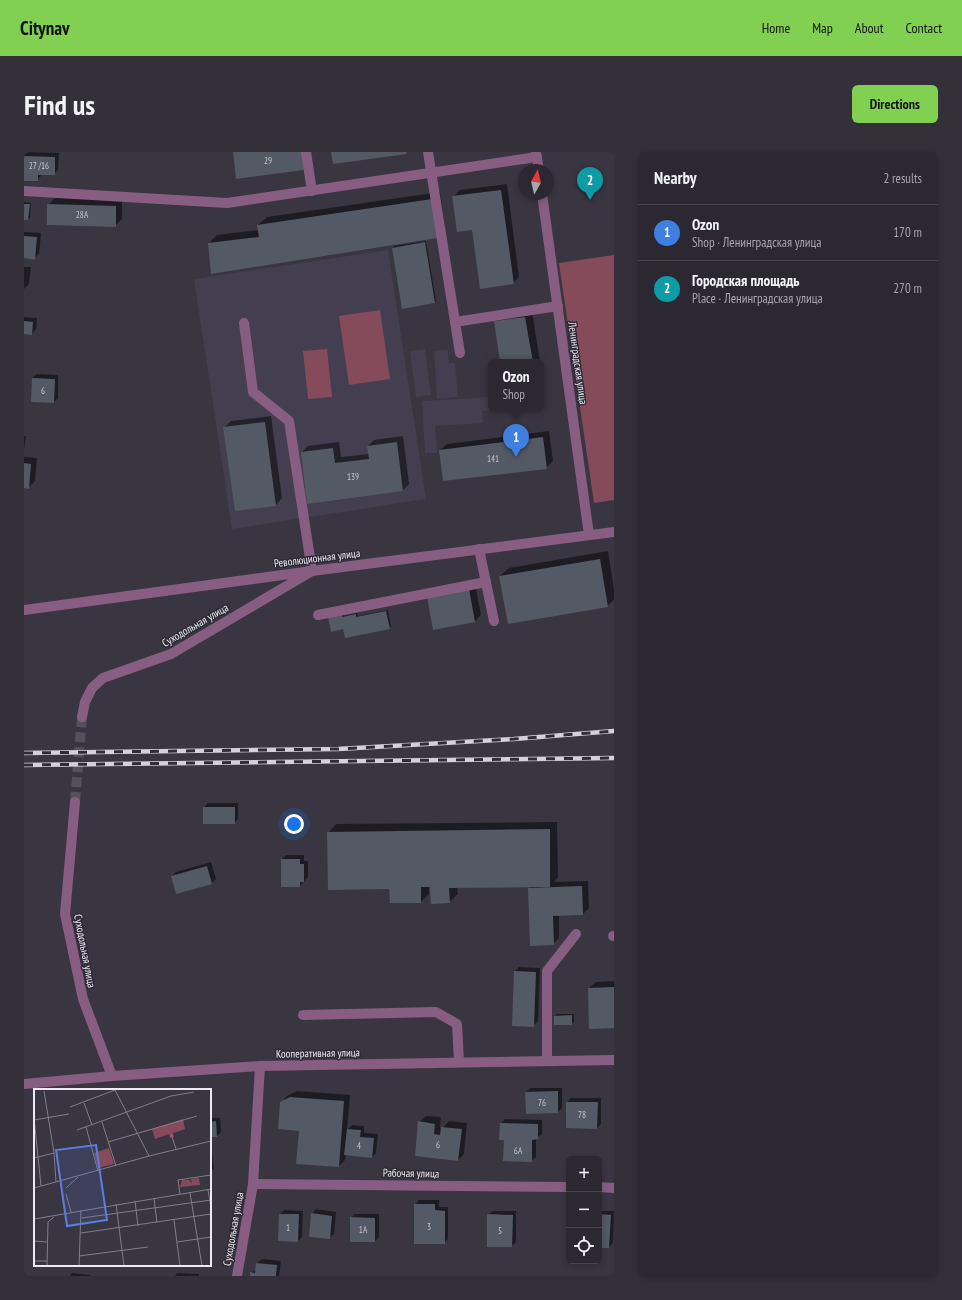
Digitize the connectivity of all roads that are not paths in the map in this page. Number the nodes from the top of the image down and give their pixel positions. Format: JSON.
{"nodes":[{"id":1,"x":306,"y":152,"type":"edge"},
{"id":2,"x":428,"y":152,"type":"edge"},
{"id":3,"x":537,"y":155,"type":"edge"},
{"id":4,"x":431,"y":173,"type":"junction"},
{"id":5,"x":24,"y":191,"type":"edge"},
{"id":6,"x":312,"y":191,"type":"junction"},
{"id":7,"x":543,"y":200,"type":"edge"},
{"id":8,"x":558,"y":306,"type":"junction"},
{"id":9,"x":455,"y":322,"type":"junction"},
{"id":10,"x":244,"y":323,"type":"dead end"},
{"id":11,"x":460,"y":353,"type":"dead end"},
{"id":12,"x":614,"y":532,"type":"edge"},
{"id":13,"x":589,"y":536,"type":"junction"},
{"id":14,"x":479,"y":549,"type":"junction"},
{"id":15,"x":312,"y":571,"type":"junction"},
{"id":16,"x":486,"y":582,"type":"junction"},
{"id":17,"x":24,"y":610,"type":"edge"},
{"id":18,"x":318,"y":615,"type":"dead end"},
{"id":19,"x":494,"y":621,"type":"dead end"},
{"id":20,"x":82,"y":717,"type":"tunnel mouth"},
{"id":21,"x":75,"y":802,"type":"tunnel mouth"},
{"id":22,"x":576,"y":934,"type":"dead end"},
{"id":23,"x":302,"y":1015,"type":"dead end"},
{"id":24,"x":614,"y":1060,"type":"edge"},
{"id":25,"x":547,"y":1061,"type":"junction"},
{"id":26,"x":459,"y":1062,"type":"junction"},
{"id":27,"x":260,"y":1066,"type":"junction"},
{"id":28,"x":112,"y":1076,"type":"junction"},
{"id":29,"x":24,"y":1084,"type":"edge"},
{"id":30,"x":253,"y":1184,"type":"junction"},
{"id":31,"x":566,"y":1187,"type":"edge"},
{"id":32,"x":602,"y":1187,"type":"edge"},
{"id":33,"x":614,"y":1188,"type":"edge"},
{"id":34,"x":236,"y":1276,"type":"edge"}],
"edges":[{"from":1,"to":6,"type":"street"},
{"from":2,"to":4,"type":"street"},
{"from":3,"to":4,"type":"street"},
{"from":4,"to":6,"type":"street"},
{"from":4,"to":9,"type":"street"},
{"from":5,"to":6,"type":"street"},
{"from":7,"to":8,"type":"street","name":"Ленинградская улица"},
{"from":8,"to":9,"type":"street"},
{"from":8,"to":13,"type":"street","name":"Ленинградская улица"},
{"from":9,"to":11,"type":"street"},
{"from":10,"to":15,"type":"street"},
{"from":12,"to":13,"type":"street","name":"Революционная улица"},
{"from":13,"to":14,"type":"street","name":"Революционная улица"},
{"from":14,"to":15,"type":"street","name":"Революционная улица"},
{"from":14,"to":16,"type":"street"},
{"from":15,"to":17,"type":"street","name":"Революционная улица"},
{"from":15,"to":20,"type":"street","name":"Суходольная улица"},
{"from":16,"to":18,"type":"street"},
{"from":16,"to":19,"type":"street"},
{"from":21,"to":28,"type":"street","name":"Суходольная улица"},
{"from":22,"to":25,"type":"street"},
{"from":23,"to":26,"type":"street"},
{"from":24,"to":25,"type":"street","name":"Кооперативная улица"},
{"from":25,"to":26,"type":"street","name":"Кооперативная улица"},
{"from":26,"to":27,"type":"street","name":"Кооперативная улица"},
{"from":27,"to":28,"type":"street","name":"Кооперативная улица"},
{"from":27,"to":30,"type":"street","name":"Суходольная улица"},
{"from":28,"to":29,"type":"street","name":"Кооперативная улица"},
{"from":30,"to":31,"type":"street","name":"Рабочая улица"},
{"from":30,"to":34,"type":"street","name":"Суходольная улица"},
{"from":32,"to":33,"type":"street"}]}
